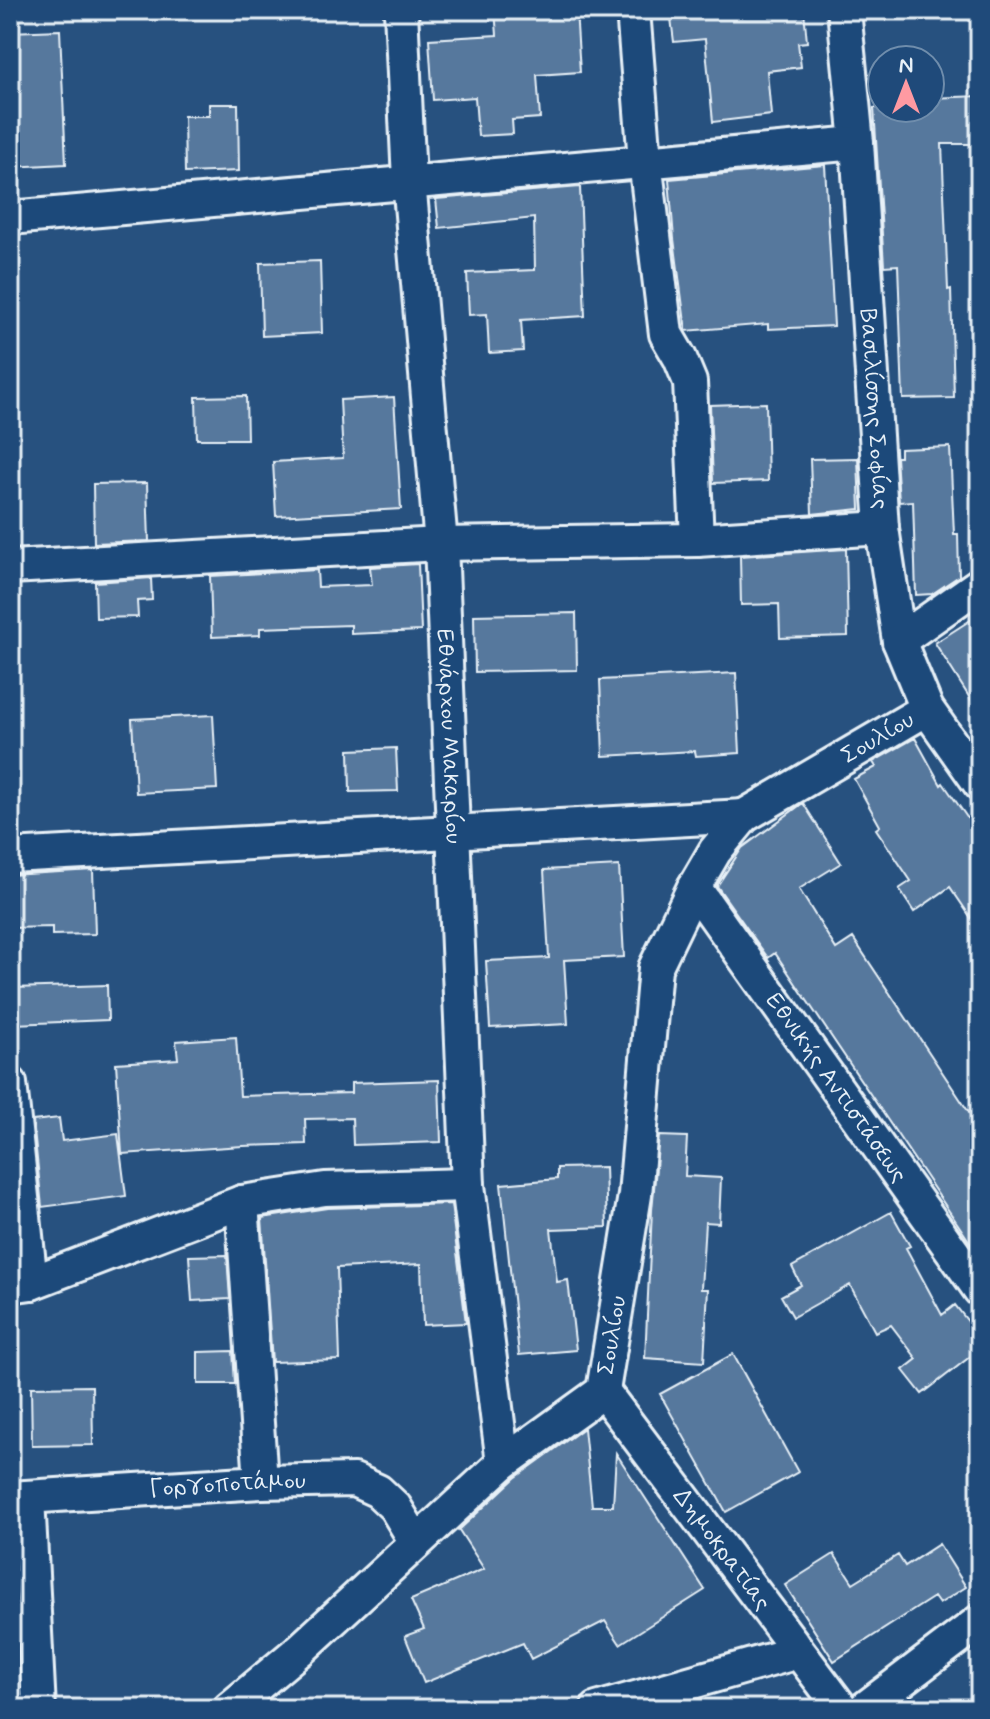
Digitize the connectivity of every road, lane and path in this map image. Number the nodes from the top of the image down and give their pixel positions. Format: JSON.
{"nodes":[{"id":1,"x":401,"y":10,"type":"edge"},
{"id":2,"x":633,"y":10,"type":"edge"},
{"id":3,"x":844,"y":10,"type":"edge"},
{"id":4,"x":857,"y":143,"type":"junction"},
{"id":5,"x":645,"y":161,"type":"junction"},
{"id":6,"x":409,"y":181,"type":"junction"},
{"id":7,"x":10,"y":218,"type":"edge"},
{"id":8,"x":882,"y":528,"type":"junction"},
{"id":9,"x":697,"y":540,"type":"junction"},
{"id":10,"x":441,"y":544,"type":"junction"},
{"id":11,"x":10,"y":567,"type":"edge"},
{"id":12,"x":980,"y":584,"type":"edge"},
{"id":13,"x":899,"y":641,"type":"junction"},
{"id":14,"x":927,"y":709,"type":"junction"},
{"id":15,"x":980,"y":784,"type":"edge"},
{"id":16,"x":744,"y":816,"type":"junction"},
{"id":17,"x":454,"y":834,"type":"junction"},
{"id":18,"x":10,"y":856,"type":"edge"},
{"id":19,"x":694,"y":887,"type":"junction"},
{"id":20,"x":10,"y":1083,"type":"edge"},
{"id":21,"x":468,"y":1185,"type":"junction"},
{"id":22,"x":242,"y":1202,"type":"junction"},
{"id":23,"x":20,"y":1284,"type":"edge"},
{"id":24,"x":980,"y":1290,"type":"edge"},
{"id":25,"x":603,"y":1391,"type":"junction"},
{"id":26,"x":503,"y":1463,"type":"junction"},
{"id":27,"x":261,"y":1482,"type":"junction"},
{"id":28,"x":19,"y":1498,"type":"edge"},
{"id":29,"x":416,"y":1542,"type":"junction"},
{"id":30,"x":980,"y":1621,"type":"edge"},
{"id":31,"x":798,"y":1652,"type":"junction"},
{"id":32,"x":39,"y":1709,"type":"edge"},
{"id":33,"x":229,"y":1709,"type":"edge"},
{"id":34,"x":597,"y":1709,"type":"edge"},
{"id":35,"x":842,"y":1709,"type":"edge"},
{"id":36,"x":864,"y":1709,"type":"edge"}],
"edges":[{"from":1,"to":6,"type":"street","name":"Εθνάρχου Μακαρίου"},
{"from":2,"to":5,"type":"street"},
{"from":3,"to":4,"type":"street","name":"Βασιλίσσης Σοφίας"},
{"from":4,"to":5,"type":"street"},
{"from":4,"to":8,"type":"street","name":"Βασιλίσσης Σοφίας"},
{"from":5,"to":6,"type":"street"},
{"from":5,"to":9,"type":"street"},
{"from":6,"to":7,"type":"street"},
{"from":6,"to":10,"type":"street","name":"Εθνάρχου Μακαρίου"},
{"from":8,"to":9,"type":"street"},
{"from":8,"to":13,"type":"street","name":"Βασιλίσσης Σοφίας"},
{"from":9,"to":10,"type":"street"},
{"from":10,"to":11,"type":"street"},
{"from":10,"to":17,"type":"street","name":"Εθνάρχου Μακαρίου"},
{"from":12,"to":13,"type":"street"},
{"from":13,"to":14,"type":"street","name":"Βασιλίσσης Σοφίας"},
{"from":14,"to":15,"type":"street","name":"Βασιλίσσης Σοφίας"},
{"from":14,"to":16,"type":"street","name":"Σουλίου"},
{"from":16,"to":17,"type":"street","name":"Σουλίου"},
{"from":16,"to":19,"type":"street","name":"Σουλίου"},
{"from":17,"to":18,"type":"street","name":"Σουλίου"},
{"from":17,"to":21,"type":"street","name":"Εθνάρχου Μακαρίου"},
{"from":19,"to":24,"type":"street","name":"Εθνικής Αντιστάσεως"},
{"from":19,"to":25,"type":"street","name":"Σουλίου"},
{"from":20,"to":23,"type":"street"},
{"from":21,"to":22,"type":"street"},
{"from":21,"to":26,"type":"street","name":"Εθνάρχου Μακαρίου"},
{"from":22,"to":23,"type":"street"},
{"from":22,"to":27,"type":"street"},
{"from":25,"to":26,"type":"street","name":"Σουλίου"},
{"from":25,"to":31,"type":"street","name":"Δημοκρατίας"},
{"from":26,"to":29,"type":"street","name":"Σουλίου"},
{"from":27,"to":28,"type":"street","name":"Γοργοποτάμου"},
{"from":27,"to":29,"type":"street","name":"Γοργοποτάμου"},
{"from":28,"to":32,"type":"street"},
{"from":29,"to":33,"type":"street","name":"Σουλίου"},
{"from":30,"to":36,"type":"street"},
{"from":31,"to":34,"type":"street"},
{"from":31,"to":35,"type":"street","name":"Δημοκρατίας"}]}
